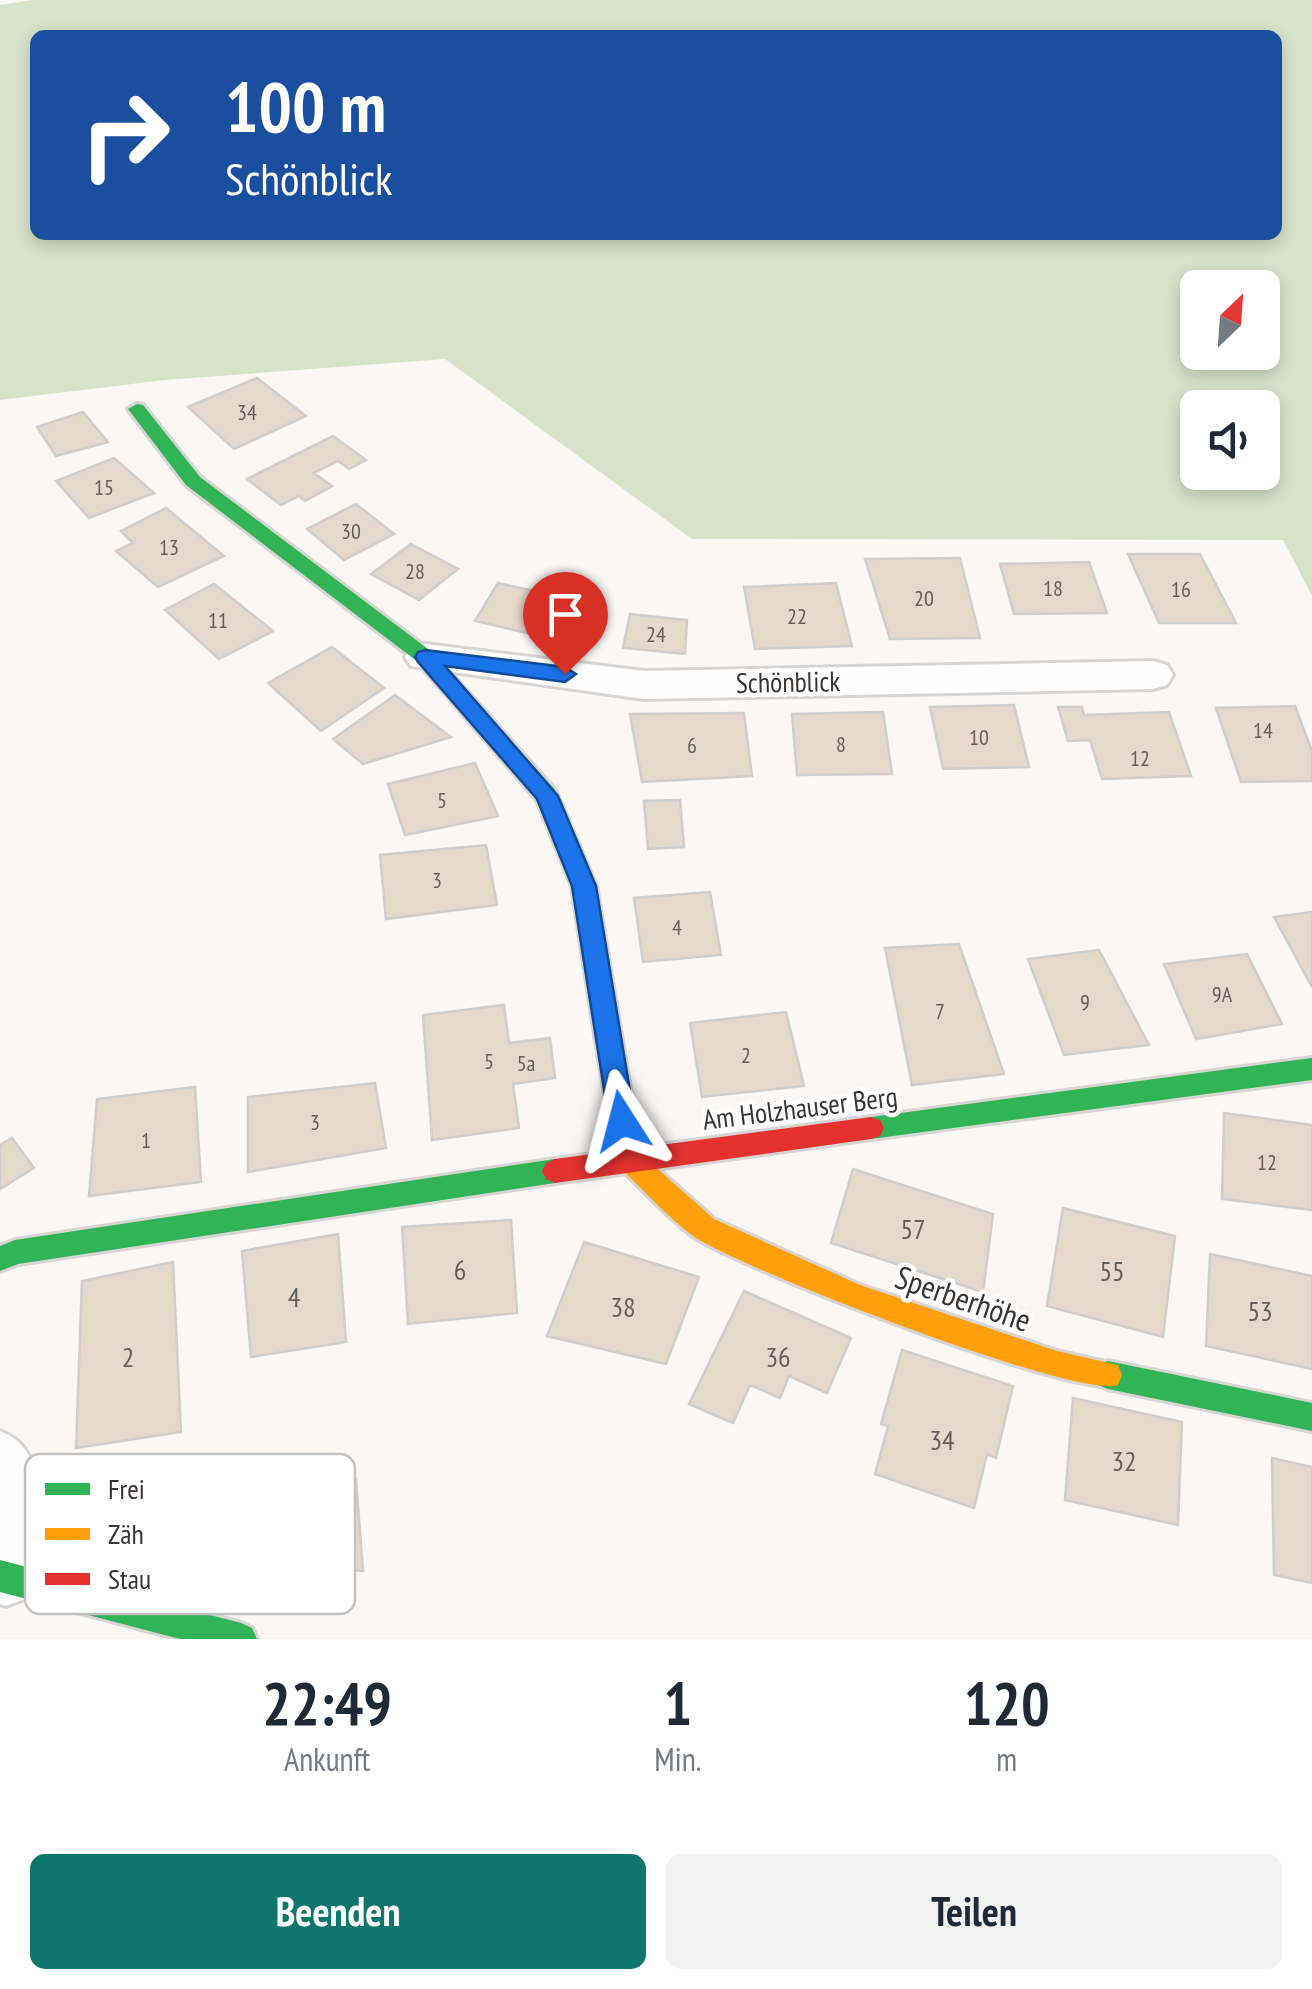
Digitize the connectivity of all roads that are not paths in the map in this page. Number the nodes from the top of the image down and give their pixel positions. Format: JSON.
{"nodes":[{"id":1,"x":137,"y":409,"type":"dead end"},
{"id":2,"x":425,"y":657,"type":"junction"},
{"id":3,"x":1153,"y":675,"type":"dead end"},
{"id":4,"x":1312,"y":1069,"type":"edge"},
{"id":5,"x":629,"y":1160,"type":"junction"},
{"id":6,"x":0,"y":1259,"type":"edge"},
{"id":7,"x":1312,"y":1417,"type":"edge"},
{"id":8,"x":0,"y":1459,"type":"edge"},
{"id":9,"x":25,"y":1517,"type":"edge"},
{"id":10,"x":25,"y":1534,"type":"edge"},
{"id":11,"x":3,"y":1576,"type":"edge"},
{"id":12,"x":147,"y":1614,"type":"edge"},
{"id":13,"x":241,"y":1639,"type":"edge"}],
"edges":[{"from":1,"to":2,"type":"street"},
{"from":2,"to":3,"type":"street","name":"Schönblick"},
{"from":2,"to":5,"type":"street"},
{"from":4,"to":5,"type":"street","name":"Am Holzhauser Berg"},
{"from":5,"to":6,"type":"street","name":"Am Holzhauser Berg"},
{"from":5,"to":7,"type":"street","name":"Sperberhöhe"},
{"from":8,"to":9,"type":"street"},
{"from":10,"to":11,"type":"street"},
{"from":12,"to":13,"type":"street"}]}
